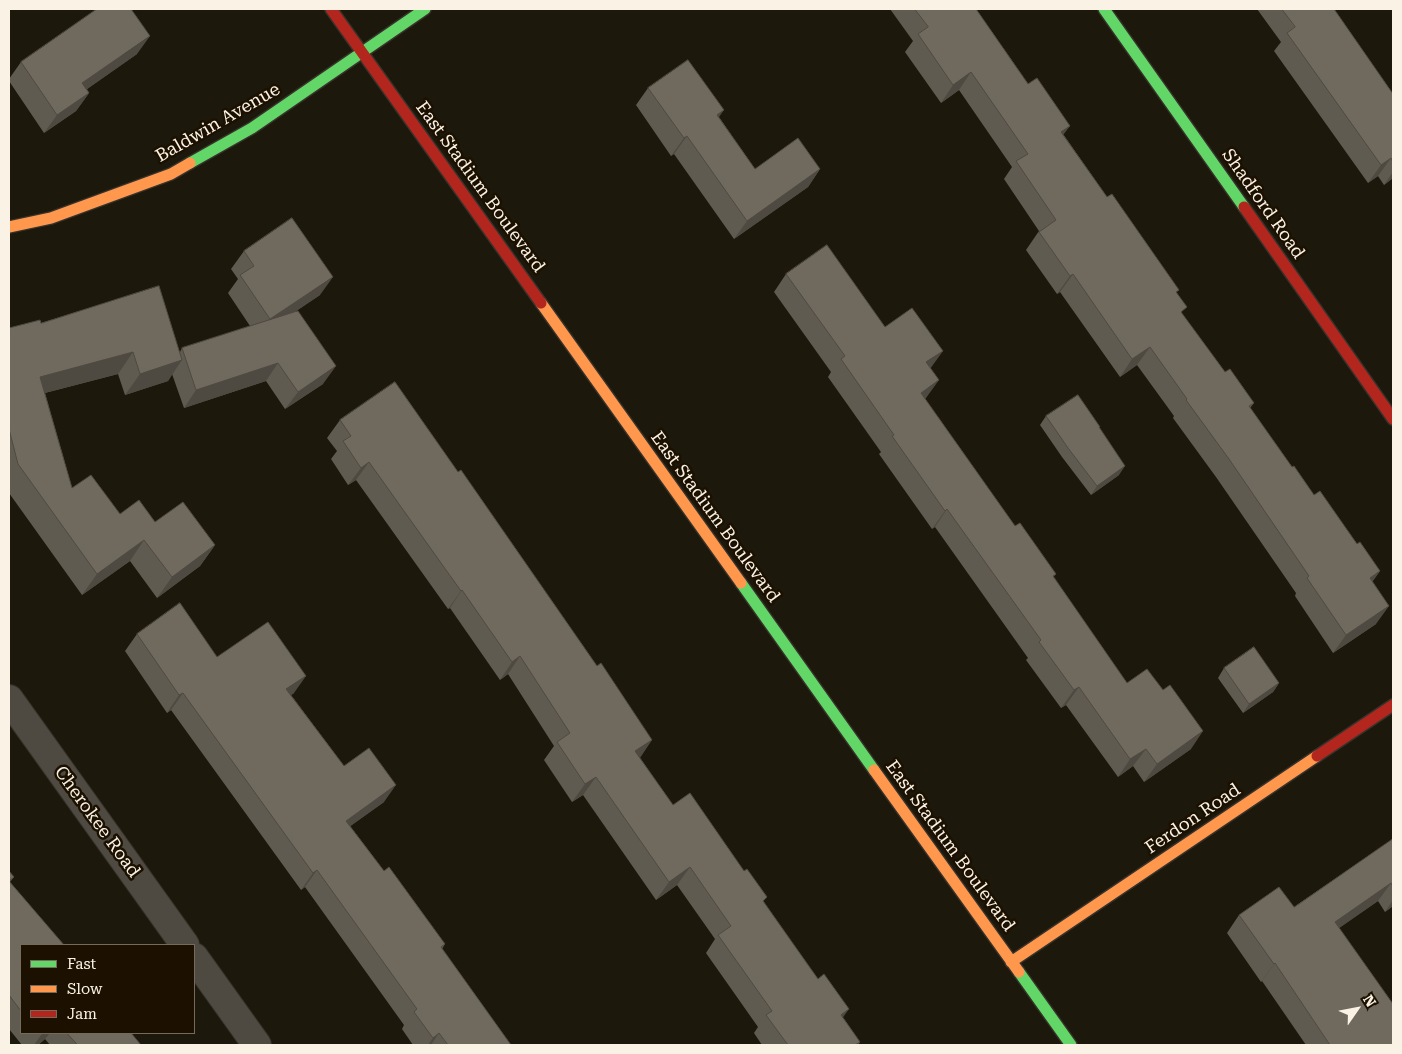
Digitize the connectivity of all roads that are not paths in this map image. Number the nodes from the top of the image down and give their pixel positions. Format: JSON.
{"nodes":[{"id":1,"x":331,"y":9,"type":"edge"},
{"id":2,"x":425,"y":9,"type":"edge"},
{"id":3,"x":1104,"y":9,"type":"edge"},
{"id":4,"x":362,"y":53,"type":"junction"},
{"id":5,"x":9,"y":227,"type":"edge"},
{"id":6,"x":1393,"y":419,"type":"edge"},
{"id":7,"x":9,"y":699,"type":"edge"},
{"id":8,"x":1393,"y":705,"type":"edge"},
{"id":9,"x":184,"y":944,"type":"edge"},
{"id":10,"x":195,"y":958,"type":"edge"},
{"id":11,"x":1011,"y":962,"type":"junction"},
{"id":12,"x":257,"y":1045,"type":"edge"},
{"id":13,"x":1071,"y":1045,"type":"edge"}],
"edges":[{"from":1,"to":4,"type":"street","name":"East Stadium Boulevard"},
{"from":2,"to":4,"type":"street","name":"Baldwin Avenue"},
{"from":3,"to":6,"type":"street","name":"Shadford Road"},
{"from":4,"to":5,"type":"street","name":"Baldwin Avenue"},
{"from":4,"to":11,"type":"street","name":"East Stadium Boulevard"},
{"from":7,"to":9,"type":"street","name":"Cherokee Road"},
{"from":8,"to":11,"type":"street","name":"Ferdon Road"},
{"from":10,"to":12,"type":"street"},
{"from":11,"to":13,"type":"street","name":"East Stadium Boulevard"}]}
